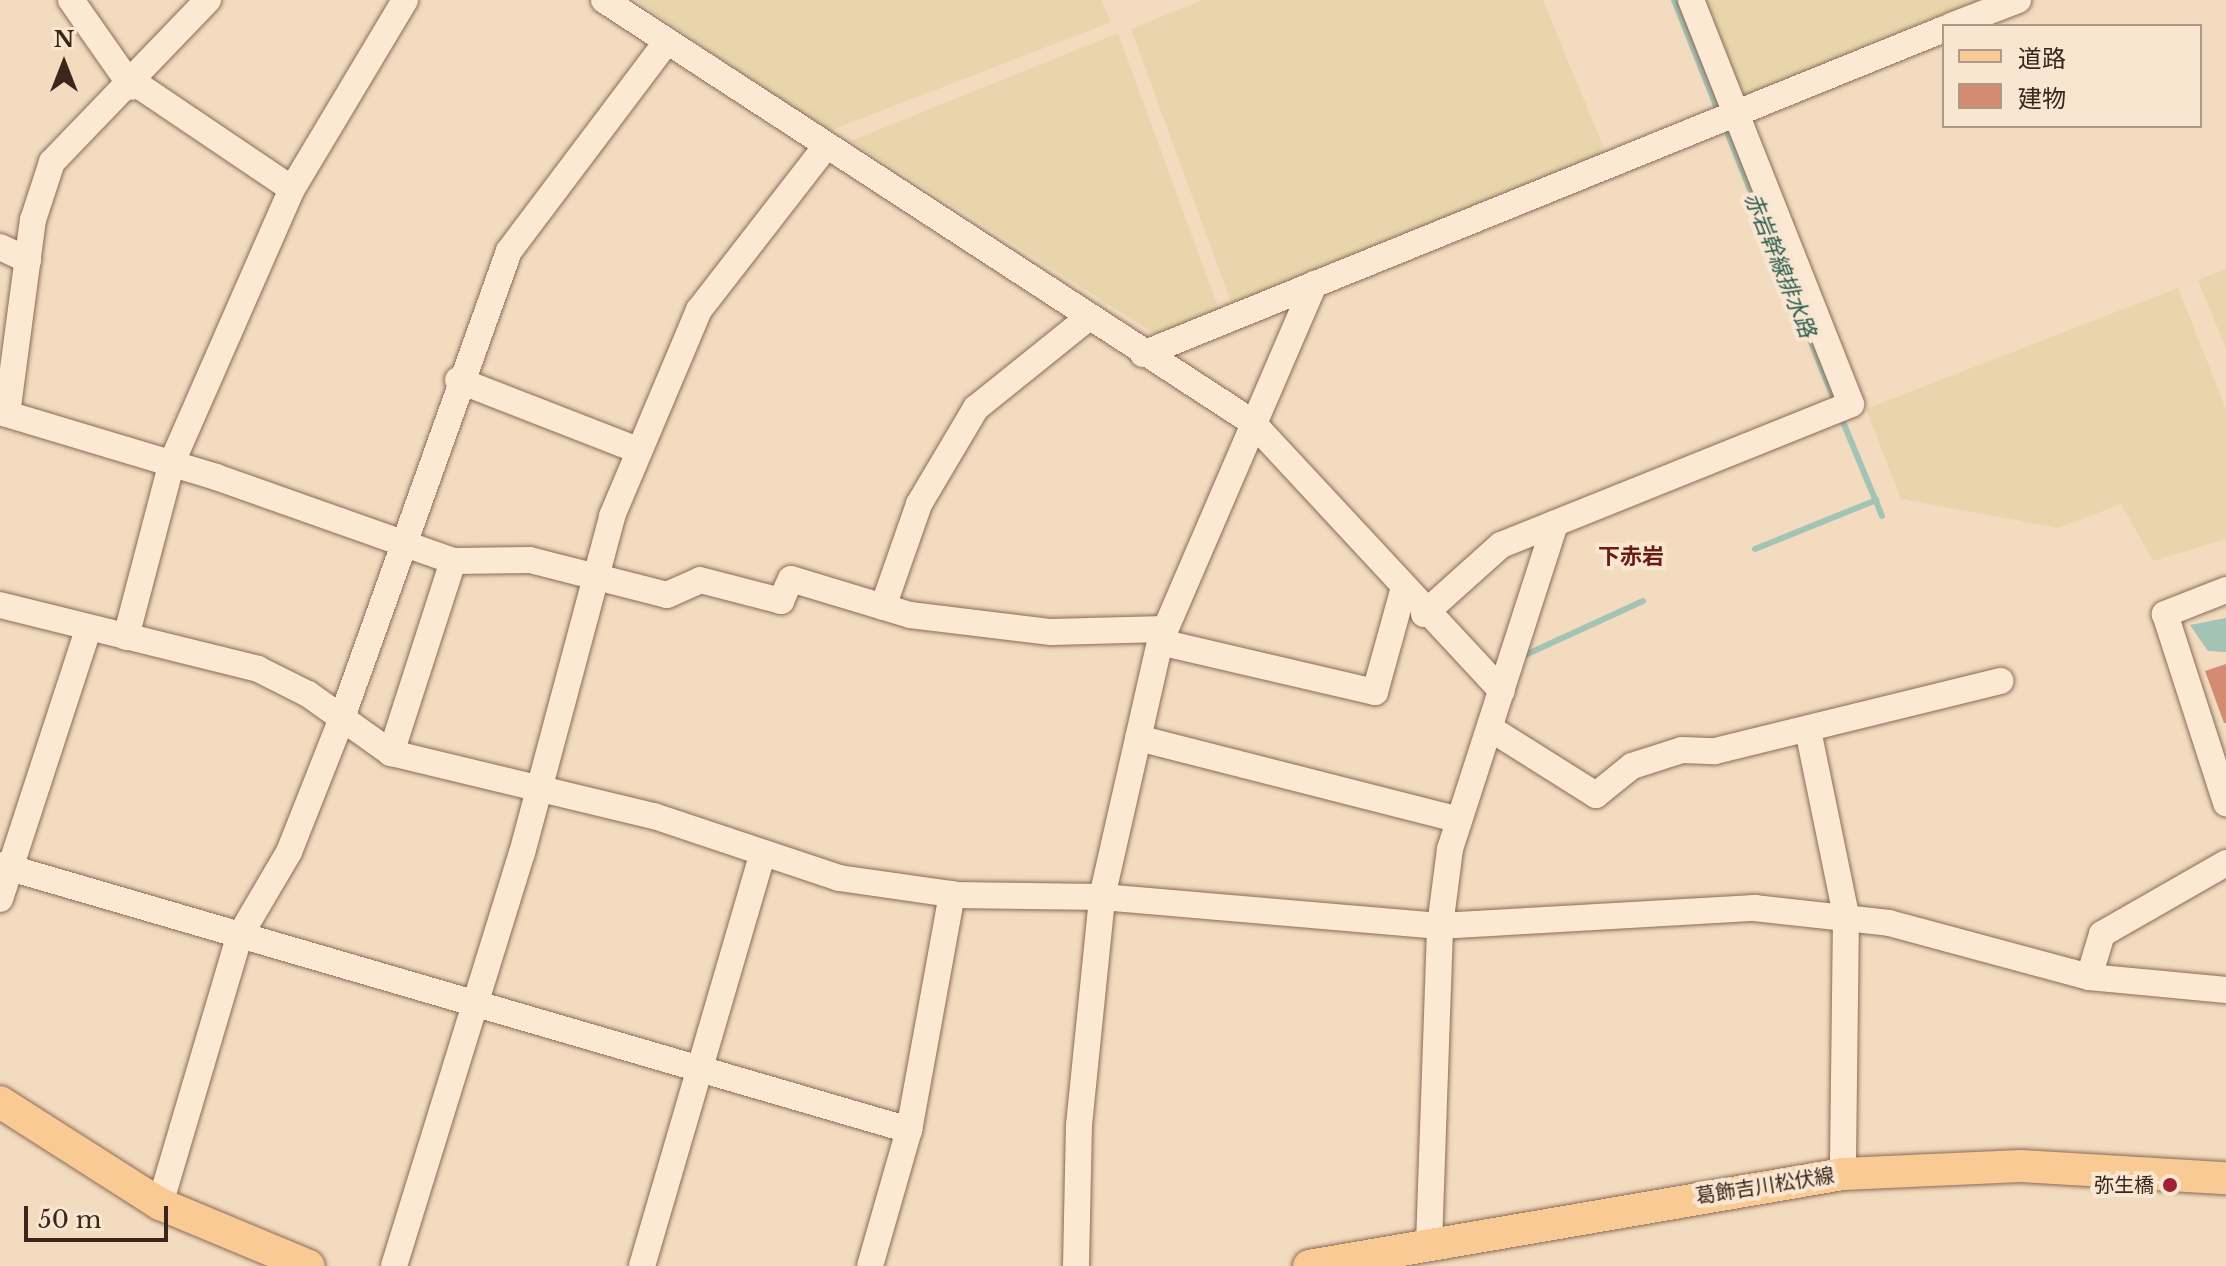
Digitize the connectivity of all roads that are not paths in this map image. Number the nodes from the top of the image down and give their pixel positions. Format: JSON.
{"nodes":[{"id":1,"x":71,"y":0,"type":"edge"},
{"id":2,"x":208,"y":0,"type":"edge"},
{"id":3,"x":405,"y":0,"type":"edge"},
{"id":4,"x":604,"y":0,"type":"edge"},
{"id":5,"x":1691,"y":0,"type":"edge"},
{"id":6,"x":2018,"y":0,"type":"edge"},
{"id":7,"x":1956,"y":24,"type":"edge"},
{"id":8,"x":1942,"y":30,"type":"edge"},
{"id":9,"x":666,"y":43,"type":"junction"},
{"id":10,"x":133,"y":85,"type":"junction"},
{"id":11,"x":1734,"y":111,"type":"junction"},
{"id":12,"x":824,"y":149,"type":"junction"},
{"id":13,"x":292,"y":189,"type":"junction"},
{"id":14,"x":0,"y":247,"type":"edge"},
{"id":15,"x":28,"y":260,"type":"junction"},
{"id":16,"x":1314,"y":284,"type":"junction"},
{"id":17,"x":1088,"y":318,"type":"junction"},
{"id":18,"x":1143,"y":354,"type":"junction"},
{"id":19,"x":458,"y":380,"type":"junction"},
{"id":20,"x":4,"y":413,"type":"edge"},
{"id":21,"x":1252,"y":422,"type":"junction"},
{"id":22,"x":638,"y":450,"type":"junction"},
{"id":23,"x":172,"y":462,"type":"junction"},
{"id":24,"x":1555,"y":523,"type":"junction"},
{"id":25,"x":399,"y":548,"type":"junction"},
{"id":26,"x":453,"y":561,"type":"junction"},
{"id":27,"x":598,"y":574,"type":"junction"},
{"id":28,"x":2226,"y":590,"type":"edge"},
{"id":29,"x":1403,"y":591,"type":"junction"},
{"id":30,"x":0,"y":605,"type":"edge"},
{"id":31,"x":883,"y":607,"type":"junction"},
{"id":32,"x":1424,"y":614,"type":"junction"},
{"id":33,"x":88,"y":629,"type":"junction"},
{"id":34,"x":1162,"y":635,"type":"junction"},
{"id":35,"x":126,"y":637,"type":"junction"},
{"id":36,"x":2001,"y":681,"type":"dead end"},
{"id":37,"x":1502,"y":691,"type":"junction"},
{"id":38,"x":340,"y":723,"type":"junction"},
{"id":39,"x":1491,"y":729,"type":"junction"},
{"id":40,"x":1808,"y":730,"type":"junction"},
{"id":41,"x":1138,"y":738,"type":"junction"},
{"id":42,"x":391,"y":753,"type":"junction"},
{"id":43,"x":540,"y":785,"type":"junction"},
{"id":44,"x":2226,"y":803,"type":"edge"},
{"id":45,"x":1459,"y":820,"type":"junction"},
{"id":46,"x":763,"y":853,"type":"junction"},
{"id":47,"x":2226,"y":863,"type":"edge"},
{"id":48,"x":6,"y":867,"type":"edge"},
{"id":49,"x":952,"y":895,"type":"junction"},
{"id":50,"x":1102,"y":897,"type":"junction"},
{"id":51,"x":0,"y":899,"type":"edge"},
{"id":52,"x":1846,"y":915,"type":"junction"},
{"id":53,"x":1440,"y":926,"type":"junction"},
{"id":54,"x":239,"y":937,"type":"junction"},
{"id":55,"x":2089,"y":977,"type":"junction"},
{"id":56,"x":2226,"y":990,"type":"edge"},
{"id":57,"x":471,"y":1002,"type":"junction"},
{"id":58,"x":698,"y":1068,"type":"junction"},
{"id":59,"x":0,"y":1102,"type":"edge"},
{"id":60,"x":909,"y":1130,"type":"junction"},
{"id":61,"x":1843,"y":1174,"type":"junction"},
{"id":62,"x":2226,"y":1178,"type":"edge"},
{"id":63,"x":160,"y":1204,"type":"junction"},
{"id":64,"x":1429,"y":1244,"type":"junction"},
{"id":65,"x":309,"y":1266,"type":"edge"},
{"id":66,"x":394,"y":1266,"type":"edge"},
{"id":67,"x":642,"y":1266,"type":"edge"},
{"id":68,"x":870,"y":1266,"type":"edge"},
{"id":69,"x":1076,"y":1266,"type":"edge"},
{"id":70,"x":1309,"y":1266,"type":"edge"}],
"edges":[{"from":1,"to":10,"type":"street"},
{"from":2,"to":10,"type":"street"},
{"from":3,"to":13,"type":"street"},
{"from":4,"to":9,"type":"street"},
{"from":5,"to":11,"type":"street"},
{"from":6,"to":7,"type":"street"},
{"from":8,"to":11,"type":"street"},
{"from":9,"to":12,"type":"street"},
{"from":9,"to":19,"type":"street"},
{"from":10,"to":13,"type":"street"},
{"from":10,"to":15,"type":"street"},
{"from":11,"to":16,"type":"street"},
{"from":11,"to":24,"type":"street"},
{"from":12,"to":17,"type":"street"},
{"from":12,"to":22,"type":"street"},
{"from":13,"to":23,"type":"street"},
{"from":14,"to":15,"type":"street"},
{"from":15,"to":20,"type":"street"},
{"from":16,"to":18,"type":"street"},
{"from":16,"to":21,"type":"street"},
{"from":17,"to":18,"type":"street"},
{"from":17,"to":31,"type":"street"},
{"from":18,"to":21,"type":"street"},
{"from":19,"to":22,"type":"street"},
{"from":19,"to":25,"type":"street"},
{"from":20,"to":23,"type":"street"},
{"from":21,"to":29,"type":"street"},
{"from":21,"to":34,"type":"street"},
{"from":22,"to":27,"type":"street"},
{"from":23,"to":25,"type":"street"},
{"from":23,"to":35,"type":"street"},
{"from":24,"to":32,"type":"street"},
{"from":24,"to":37,"type":"street"},
{"from":25,"to":26,"type":"street"},
{"from":25,"to":38,"type":"street"},
{"from":26,"to":27,"type":"street"},
{"from":26,"to":42,"type":"street"},
{"from":27,"to":31,"type":"street"},
{"from":27,"to":43,"type":"street"},
{"from":28,"to":44,"type":"street"},
{"from":29,"to":32,"type":"street"},
{"from":29,"to":34,"type":"street"},
{"from":30,"to":33,"type":"street"},
{"from":31,"to":34,"type":"street"},
{"from":32,"to":37,"type":"street"},
{"from":33,"to":35,"type":"street"},
{"from":33,"to":48,"type":"street"},
{"from":34,"to":41,"type":"street"},
{"from":35,"to":38,"type":"street"},
{"from":36,"to":40,"type":"street"},
{"from":37,"to":39,"type":"street"},
{"from":38,"to":42,"type":"street"},
{"from":38,"to":54,"type":"street"},
{"from":39,"to":40,"type":"street"},
{"from":39,"to":45,"type":"street"},
{"from":40,"to":52,"type":"street"},
{"from":41,"to":45,"type":"street"},
{"from":41,"to":50,"type":"street"},
{"from":42,"to":43,"type":"street"},
{"from":43,"to":46,"type":"street"},
{"from":43,"to":57,"type":"street"},
{"from":45,"to":53,"type":"street"},
{"from":46,"to":49,"type":"street"},
{"from":46,"to":58,"type":"street"},
{"from":47,"to":55,"type":"street"},
{"from":48,"to":51,"type":"street"},
{"from":48,"to":54,"type":"street"},
{"from":49,"to":50,"type":"street"},
{"from":49,"to":60,"type":"street"},
{"from":50,"to":53,"type":"street"},
{"from":50,"to":69,"type":"street"},
{"from":52,"to":53,"type":"street"},
{"from":52,"to":55,"type":"street"},
{"from":52,"to":61,"type":"street"},
{"from":53,"to":64,"type":"street"},
{"from":54,"to":57,"type":"street"},
{"from":54,"to":63,"type":"street"},
{"from":55,"to":56,"type":"street"},
{"from":57,"to":58,"type":"street"},
{"from":57,"to":66,"type":"street"},
{"from":58,"to":60,"type":"street"},
{"from":58,"to":67,"type":"street"},
{"from":59,"to":63,"type":"main road"},
{"from":60,"to":68,"type":"street"},
{"from":61,"to":62,"type":"main road","name":"葛飾吉川松伏線"},
{"from":61,"to":64,"type":"main road","name":"葛飾吉川松伏線"},
{"from":63,"to":65,"type":"main road"},
{"from":64,"to":70,"type":"main road","name":"葛飾吉川松伏線"}]}
